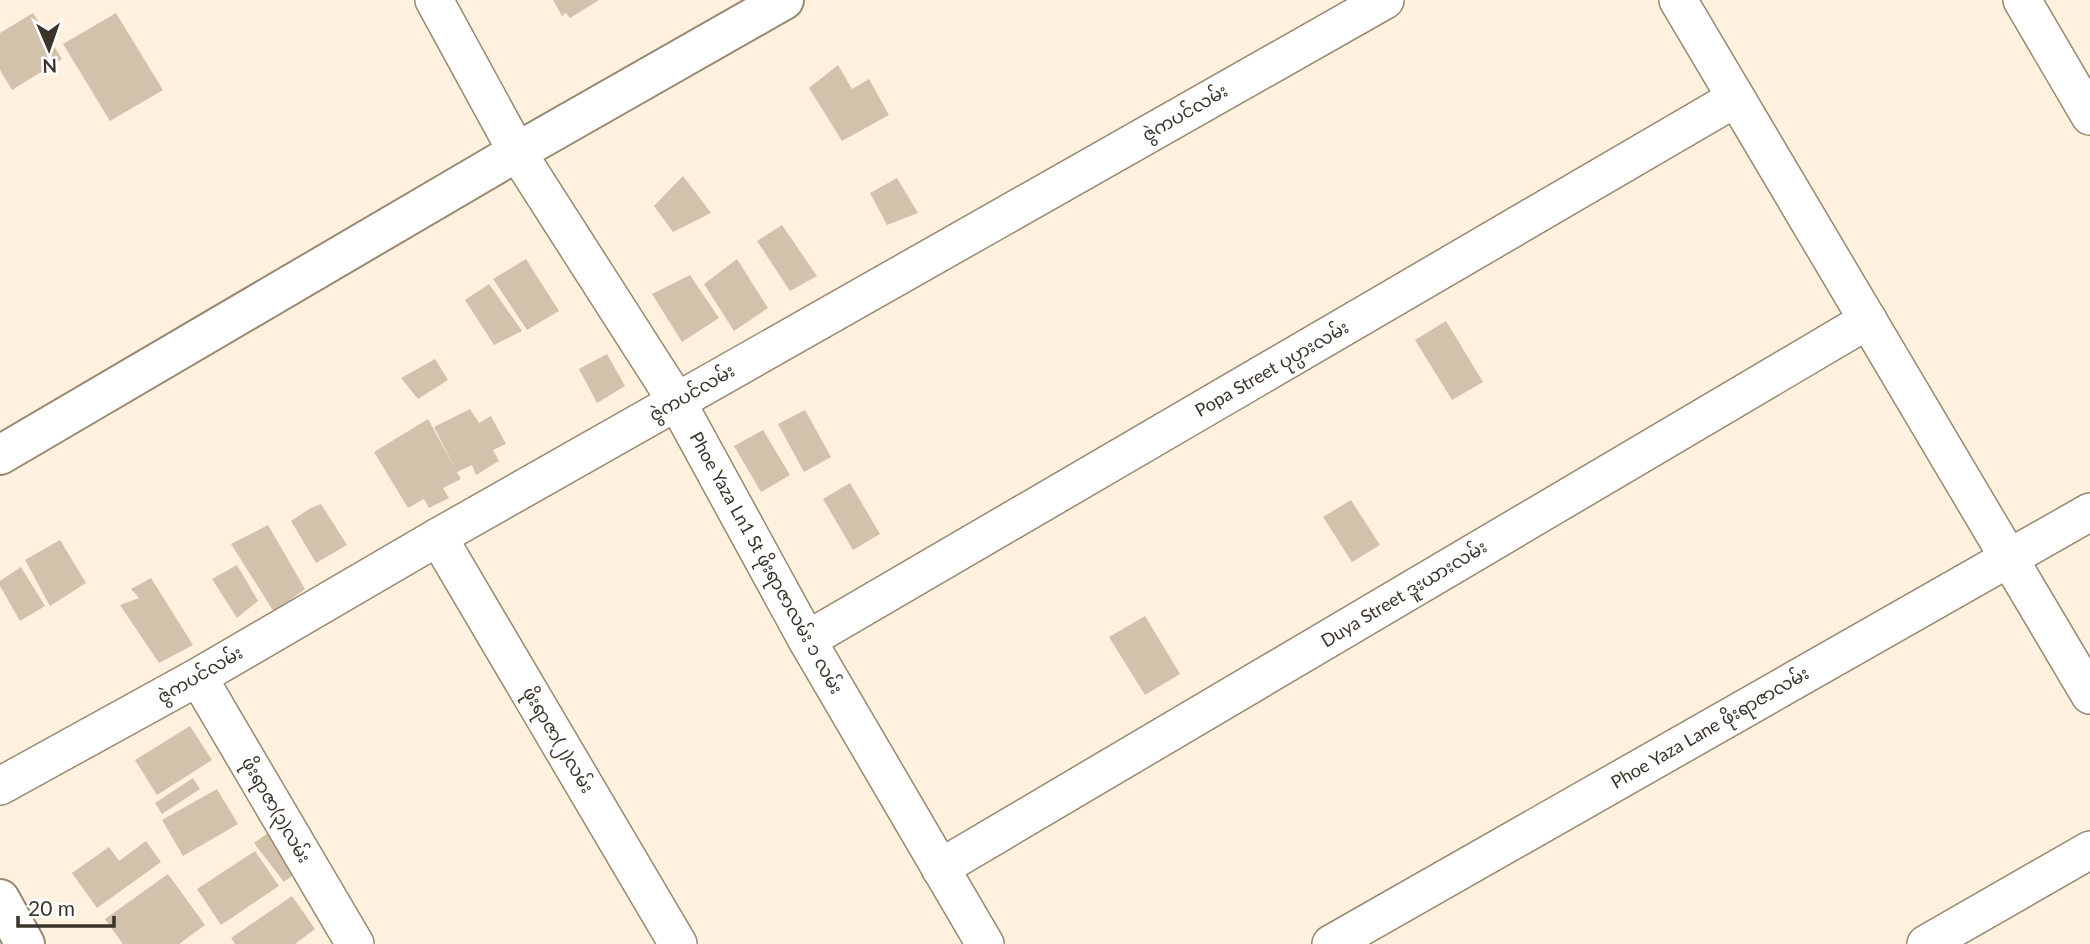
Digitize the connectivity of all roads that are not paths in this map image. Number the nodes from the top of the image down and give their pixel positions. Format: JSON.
{"nodes":[{"id":1,"x":434,"y":0,"type":"edge"},
{"id":2,"x":784,"y":0,"type":"edge"},
{"id":3,"x":1385,"y":0,"type":"edge"},
{"id":4,"x":1678,"y":0,"type":"edge"},
{"id":5,"x":2022,"y":0,"type":"edge"},
{"id":6,"x":1736,"y":98,"type":"junction"},
{"id":7,"x":2090,"y":116,"type":"edge"},
{"id":8,"x":517,"y":152,"type":"junction"},
{"id":9,"x":1868,"y":320,"type":"junction"},
{"id":10,"x":677,"y":402,"type":"junction"},
{"id":11,"x":0,"y":455,"type":"edge"},
{"id":12,"x":2090,"y":512,"type":"edge"},
{"id":13,"x":438,"y":537,"type":"junction"},
{"id":14,"x":2009,"y":558,"type":"junction"},
{"id":15,"x":807,"y":640,"type":"junction"},
{"id":16,"x":198,"y":677,"type":"junction"},
{"id":17,"x":2090,"y":695,"type":"edge"},
{"id":18,"x":0,"y":786,"type":"edge"},
{"id":19,"x":2090,"y":850,"type":"edge"},
{"id":20,"x":940,"y":868,"type":"junction"},
{"id":21,"x":0,"y":900,"type":"edge"},
{"id":22,"x":25,"y":944,"type":"edge"},
{"id":23,"x":355,"y":944,"type":"edge"},
{"id":24,"x":678,"y":944,"type":"edge"},
{"id":25,"x":985,"y":944,"type":"edge"},
{"id":26,"x":1331,"y":944,"type":"edge"},
{"id":27,"x":1926,"y":944,"type":"edge"}],
"edges":[{"from":1,"to":8,"type":"street","name":"Phoe Yaza Ln1 St ဖိုးရာဇာလမ်း ၁ လမ်း"},
{"from":2,"to":8,"type":"street"},
{"from":3,"to":10,"type":"street","name":"ဇွဲကပင်လမ်း"},
{"from":4,"to":6,"type":"street"},
{"from":5,"to":7,"type":"street"},
{"from":6,"to":9,"type":"street"},
{"from":6,"to":15,"type":"street","name":"Popa Street ပုပ္ပားလမ်း"},
{"from":8,"to":10,"type":"street","name":"Phoe Yaza Ln1 St ဖိုးရာဇာလမ်း ၁ လမ်း"},
{"from":8,"to":11,"type":"street"},
{"from":9,"to":14,"type":"street"},
{"from":9,"to":20,"type":"street","name":"Duya Street ဒူးယားလမ်း"},
{"from":10,"to":13,"type":"street","name":"ဇွဲကပင်လမ်း"},
{"from":10,"to":15,"type":"street","name":"Phoe Yaza Ln1 St ဖိုးရာဇာလမ်း ၁ လမ်း"},
{"from":12,"to":14,"type":"street","name":"Phoe Yaza Lane ဖိုးရာဇာလမ်း"},
{"from":13,"to":16,"type":"street","name":"ဇွဲကပင်လမ်း"},
{"from":13,"to":24,"type":"street","name":"ဖိုးရာဇာ(၂)လမ်း"},
{"from":14,"to":17,"type":"street"},
{"from":14,"to":26,"type":"street","name":"Phoe Yaza Lane ဖိုးရာဇာလမ်း"},
{"from":15,"to":20,"type":"street","name":"Phoe Yaza Ln1 St ဖိုးရာဇာလမ်း ၁ လမ်း"},
{"from":16,"to":18,"type":"street","name":"ဇွဲကပင်လမ်း"},
{"from":16,"to":23,"type":"street","name":"ဖိုးရာဇာ(၃)လမ်း"},
{"from":19,"to":27,"type":"street"},
{"from":20,"to":25,"type":"street","name":"Phoe Yaza Ln1 St ဖိုးရာဇာလမ်း ၁ လမ်း"},
{"from":21,"to":22,"type":"street"}]}
